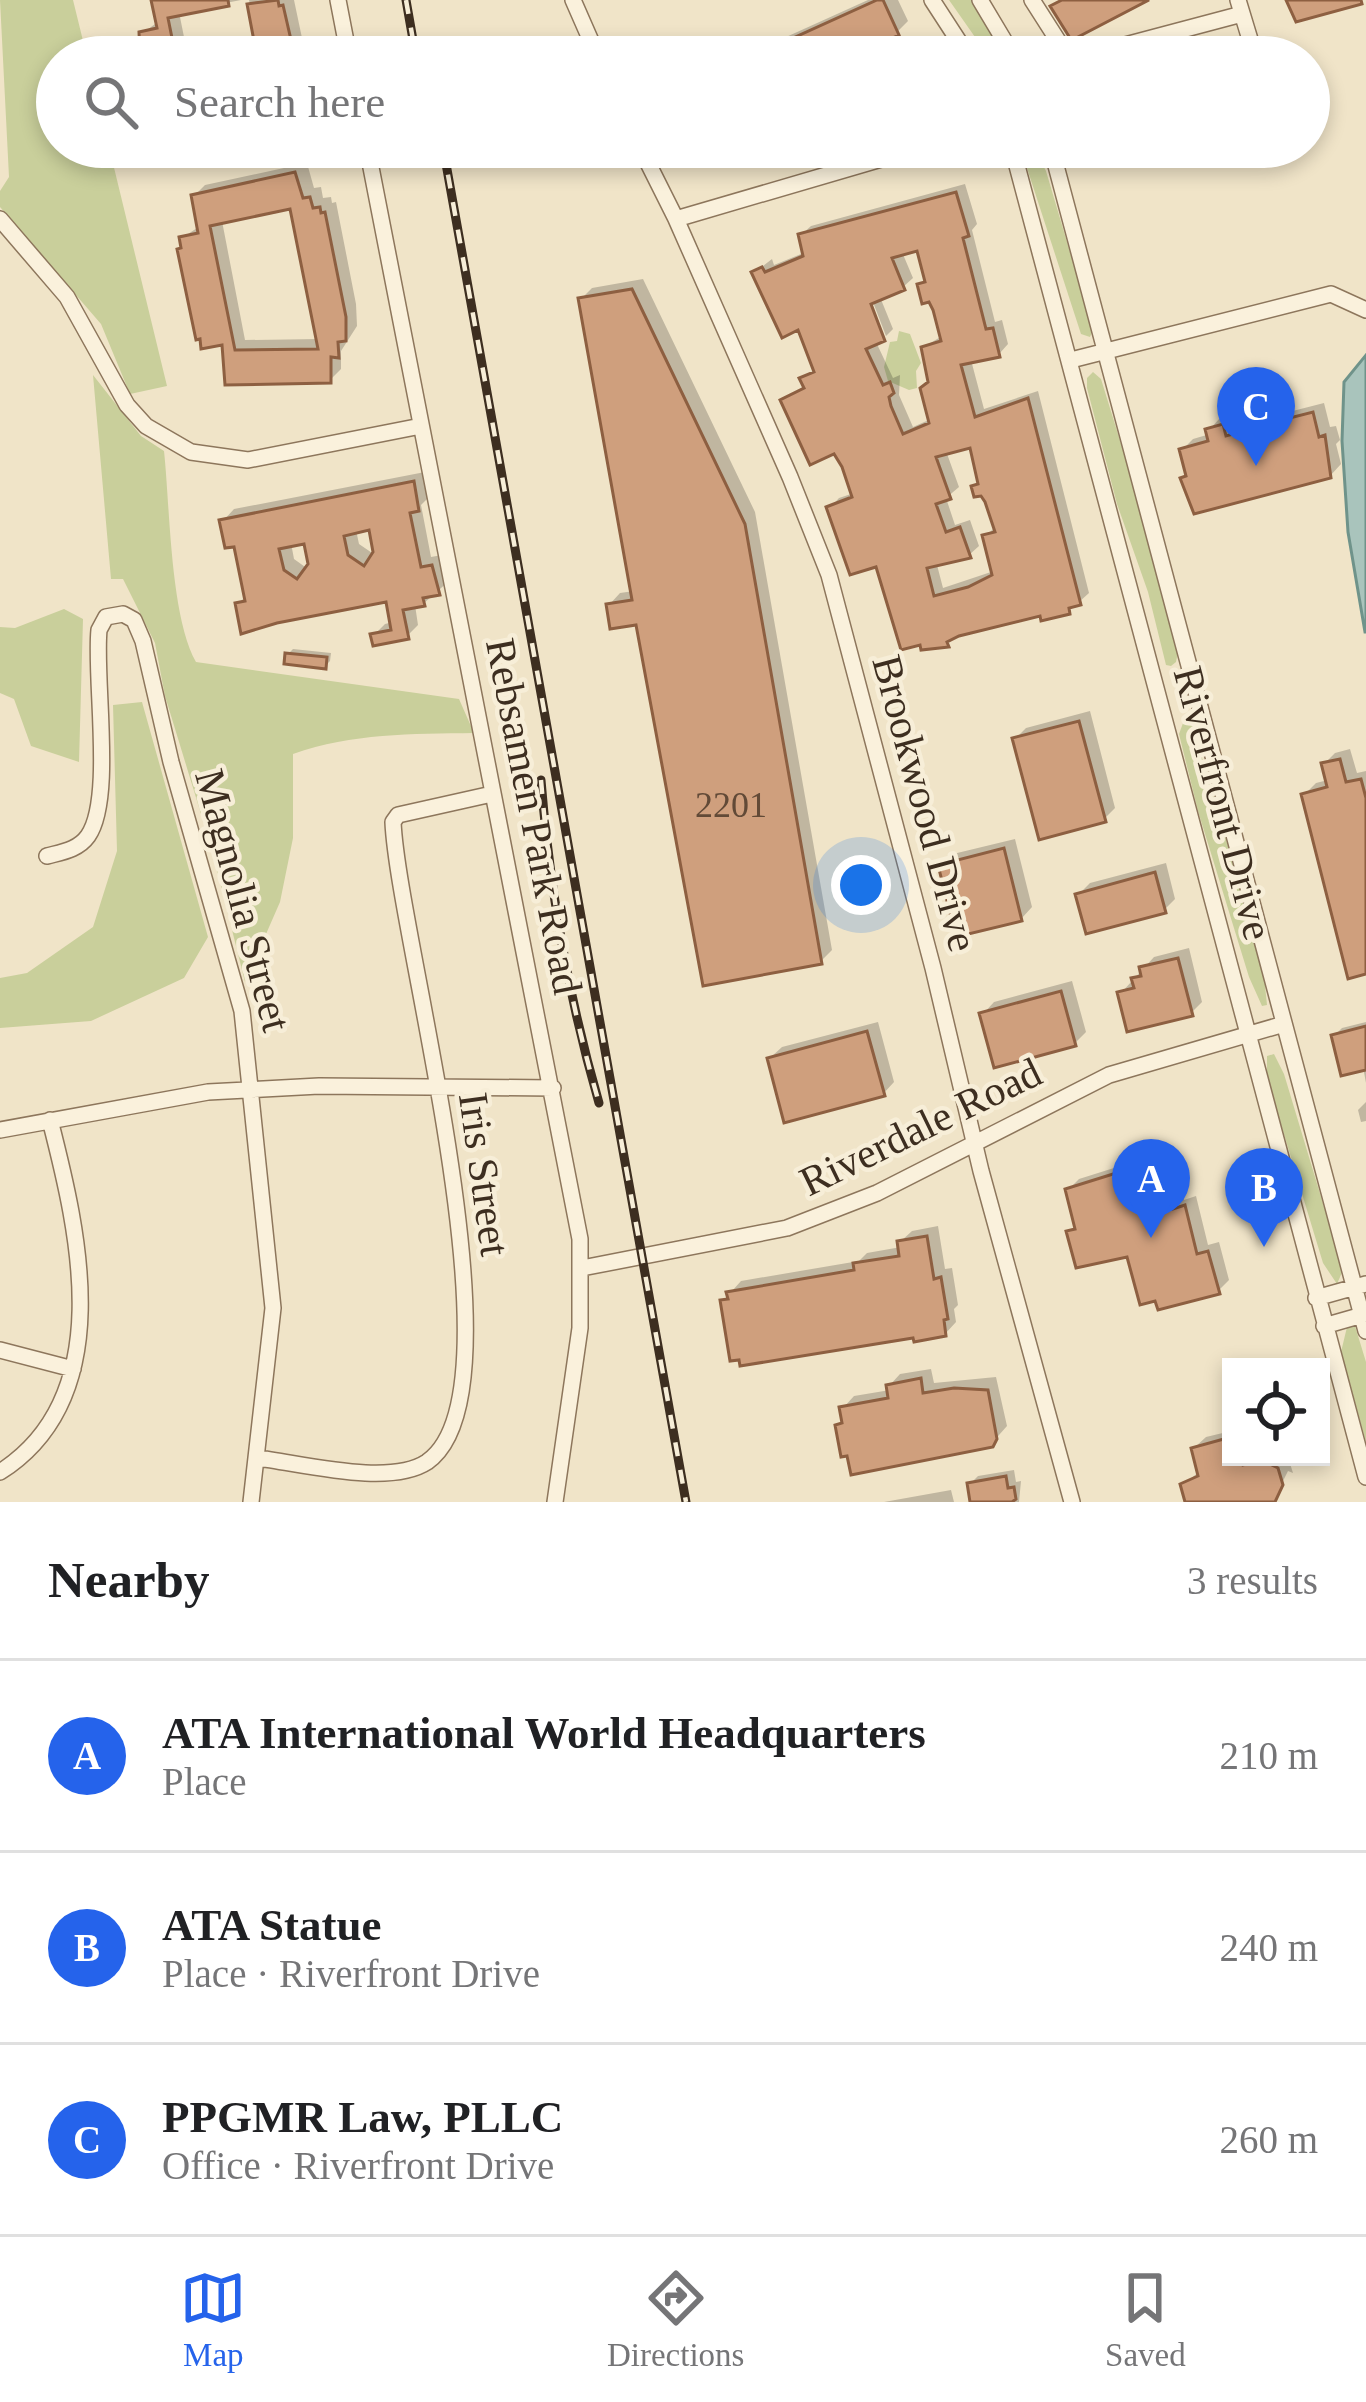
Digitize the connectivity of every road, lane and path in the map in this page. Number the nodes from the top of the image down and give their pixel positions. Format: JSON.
{"nodes":[{"id":1,"x":338,"y":0,"type":"edge"},
{"id":2,"x":573,"y":0,"type":"edge"},
{"id":3,"x":932,"y":0,"type":"edge"},
{"id":4,"x":980,"y":0,"type":"edge"},
{"id":5,"x":1032,"y":0,"type":"edge"},
{"id":6,"x":1240,"y":7,"type":"edge"},
{"id":7,"x":345,"y":36,"type":"edge"},
{"id":8,"x":589,"y":36,"type":"edge"},
{"id":9,"x":955,"y":36,"type":"edge"},
{"id":10,"x":1001,"y":36,"type":"edge"},
{"id":11,"x":1056,"y":36,"type":"edge"},
{"id":12,"x":1147,"y":36,"type":"edge"},
{"id":13,"x":371,"y":168,"type":"edge"},
{"id":14,"x":650,"y":168,"type":"edge"},
{"id":15,"x":850,"y":168,"type":"edge"},
{"id":16,"x":1018,"y":168,"type":"edge"},
{"id":17,"x":1058,"y":168,"type":"edge"},
{"id":18,"x":0,"y":219,"type":"edge"},
{"id":19,"x":676,"y":219,"type":"junction"},
{"id":20,"x":1366,"y":310,"type":"edge"},
{"id":21,"x":1107,"y":350,"type":"junction"},
{"id":22,"x":1071,"y":360,"type":"junction"},
{"id":23,"x":421,"y":426,"type":"junction"},
{"id":24,"x":492,"y":794,"type":"junction"},
{"id":25,"x":47,"y":856,"type":"dead end"},
{"id":26,"x":1284,"y":1024,"type":"junction"},
{"id":27,"x":1246,"y":1034,"type":"junction"},
{"id":28,"x":437,"y":1088,"type":"junction"},
{"id":29,"x":553,"y":1088,"type":"junction"},
{"id":30,"x":252,"y":1089,"type":"junction"},
{"id":31,"x":50,"y":1120,"type":"junction"},
{"id":32,"x":0,"y":1130,"type":"edge"},
{"id":33,"x":975,"y":1142,"type":"junction"},
{"id":34,"x":582,"y":1268,"type":"junction"},
{"id":35,"x":1360,"y":1286,"type":"edge"},
{"id":36,"x":1316,"y":1298,"type":"junction"},
{"id":37,"x":1365,"y":1320,"type":"edge"},
{"id":38,"x":1324,"y":1326,"type":"junction"},
{"id":39,"x":0,"y":1350,"type":"edge"},
{"id":40,"x":73,"y":1369,"type":"junction"},
{"id":41,"x":257,"y":1458,"type":"junction"},
{"id":42,"x":0,"y":1472,"type":"edge"},
{"id":43,"x":1366,"y":1477,"type":"edge"},
{"id":44,"x":251,"y":1502,"type":"edge"},
{"id":45,"x":555,"y":1502,"type":"edge"},
{"id":46,"x":1072,"y":1502,"type":"edge"}],
"edges":[{"from":1,"to":7,"type":"street"},
{"from":2,"to":8,"type":"street"},
{"from":3,"to":9,"type":"street"},
{"from":4,"to":10,"type":"street"},
{"from":5,"to":11,"type":"street"},
{"from":6,"to":12,"type":"street"},
{"from":13,"to":23,"type":"street","name":"Rebsamen Park Road"},
{"from":14,"to":19,"type":"street","name":"Brookwood Drive"},
{"from":15,"to":19,"type":"street"},
{"from":16,"to":22,"type":"street","name":"Riverfront Drive"},
{"from":17,"to":21,"type":"street","name":"Riverfront Drive"},
{"from":18,"to":23,"type":"street"},
{"from":19,"to":33,"type":"street","name":"Brookwood Drive"},
{"from":20,"to":21,"type":"street"},
{"from":21,"to":22,"type":"street"},
{"from":21,"to":26,"type":"street","name":"Riverfront Drive"},
{"from":22,"to":27,"type":"street","name":"Riverfront Drive"},
{"from":23,"to":24,"type":"street","name":"Rebsamen Park Road"},
{"from":24,"to":28,"type":"street","name":"Iris Street"},
{"from":24,"to":29,"type":"street","name":"Rebsamen Park Road"},
{"from":25,"to":30,"type":"street","name":"Magnolia Street"},
{"from":26,"to":27,"type":"street","name":"Riverdale Road"},
{"from":26,"to":35,"type":"street","name":"Riverfront Drive"},
{"from":27,"to":33,"type":"street","name":"Riverdale Road"},
{"from":27,"to":36,"type":"street","name":"Riverfront Drive"},
{"from":28,"to":29,"type":"street"},
{"from":28,"to":30,"type":"street"},
{"from":28,"to":41,"type":"street","name":"Iris Street"},
{"from":29,"to":34,"type":"street","name":"Rebsamen Park Road"},
{"from":30,"to":31,"type":"street"},
{"from":30,"to":41,"type":"street","name":"Magnolia Street"},
{"from":31,"to":32,"type":"street"},
{"from":31,"to":40,"type":"street"},
{"from":33,"to":34,"type":"street","name":"Riverdale Road"},
{"from":33,"to":46,"type":"street","name":"Brookwood Drive"},
{"from":34,"to":45,"type":"street","name":"Rebsamen Park Road"},
{"from":35,"to":36,"type":"street"},
{"from":35,"to":37,"type":"street","name":"Riverfront Drive"},
{"from":36,"to":38,"type":"street","name":"Riverfront Drive"},
{"from":37,"to":38,"type":"street"},
{"from":38,"to":43,"type":"street","name":"Riverfront Drive"},
{"from":39,"to":40,"type":"street"},
{"from":40,"to":42,"type":"street"},
{"from":41,"to":44,"type":"street","name":"Magnolia Street"}]}
